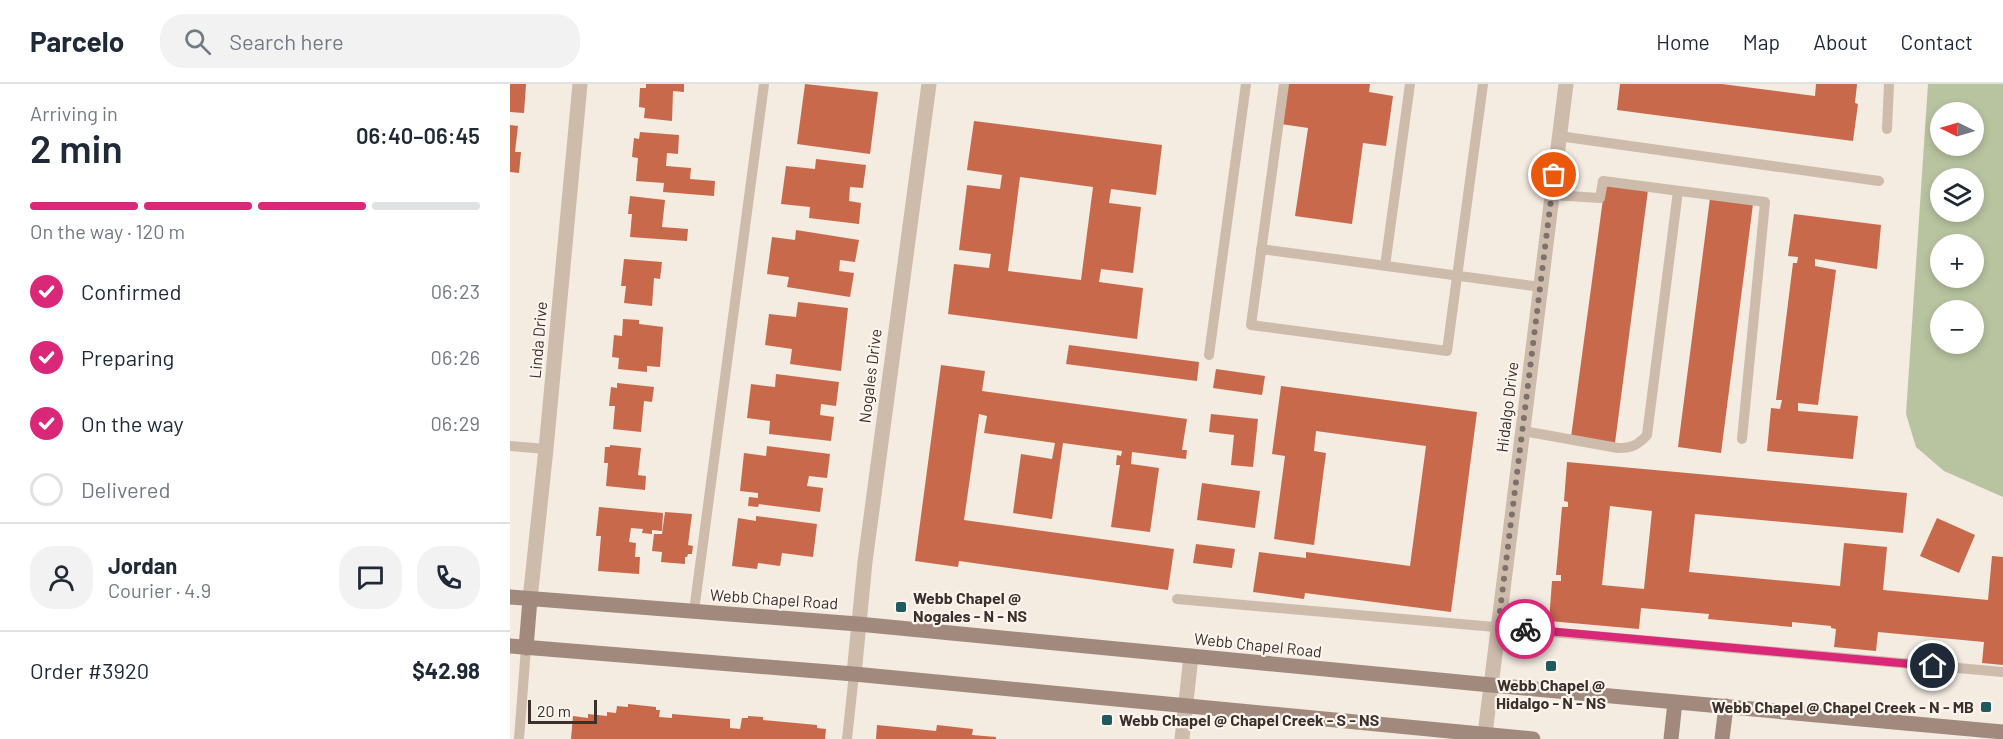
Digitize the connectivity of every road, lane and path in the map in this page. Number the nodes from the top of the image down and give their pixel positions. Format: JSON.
{"nodes":[{"id":1,"x":580,"y":84,"type":"edge"},
{"id":2,"x":764,"y":84,"type":"edge"},
{"id":3,"x":928,"y":84,"type":"edge"},
{"id":4,"x":1246,"y":84,"type":"edge"},
{"id":5,"x":1284,"y":84,"type":"edge"},
{"id":6,"x":1410,"y":84,"type":"edge"},
{"id":7,"x":1483,"y":84,"type":"edge"},
{"id":8,"x":1566,"y":84,"type":"edge"},
{"id":9,"x":1889,"y":84,"type":"edge"},
{"id":10,"x":1887,"y":129,"type":"dead end"},
{"id":11,"x":1559,"y":136,"type":"junction"},
{"id":12,"x":1879,"y":181,"type":"dead end"},
{"id":13,"x":1678,"y":191,"type":"junction"},
{"id":14,"x":1552,"y":195,"type":"junction"},
{"id":15,"x":1261,"y":249,"type":"junction"},
{"id":16,"x":1385,"y":266,"type":"junction"},
{"id":17,"x":1457,"y":276,"type":"junction"},
{"id":18,"x":1540,"y":287,"type":"junction"},
{"id":19,"x":1209,"y":355,"type":"dead end"},
{"id":20,"x":1523,"y":431,"type":"junction"},
{"id":21,"x":1742,"y":440,"type":"dead end"},
{"id":22,"x":510,"y":446,"type":"edge"},
{"id":23,"x":546,"y":449,"type":"junction"},
{"id":24,"x":510,"y":597,"type":"edge"},
{"id":25,"x":530,"y":598,"type":"junction"},
{"id":26,"x":1177,"y":599,"type":"dead end"},
{"id":27,"x":694,"y":611,"type":"junction"},
{"id":28,"x":858,"y":624,"type":"junction"},
{"id":29,"x":1498,"y":627,"type":"junction"},
{"id":30,"x":510,"y":646,"type":"edge"},
{"id":31,"x":526,"y":648,"type":"junction"},
{"id":32,"x":1191,"y":656,"type":"junction"},
{"id":33,"x":2003,"y":672,"type":"edge"},
{"id":34,"x":854,"y":674,"type":"junction"},
{"id":35,"x":1491,"y":686,"type":"junction"},
{"id":36,"x":1675,"y":702,"type":"junction"},
{"id":37,"x":1186,"y":706,"type":"junction"},
{"id":38,"x":1726,"y":706,"type":"junction"},
{"id":39,"x":2003,"y":732,"type":"edge"},
{"id":40,"x":1951,"y":733,"type":"edge"},
{"id":41,"x":1485,"y":734,"type":"junction"},
{"id":42,"x":519,"y":739,"type":"edge"},
{"id":43,"x":847,"y":739,"type":"edge"},
{"id":44,"x":1182,"y":739,"type":"edge"},
{"id":45,"x":1533,"y":739,"type":"edge"},
{"id":46,"x":1671,"y":739,"type":"edge"},
{"id":47,"x":1722,"y":739,"type":"edge"}],
"edges":[{"from":1,"to":23,"type":"street","name":"Linda Drive"},
{"from":2,"to":27,"type":"lane"},
{"from":3,"to":28,"type":"street","name":"Nogales Drive"},
{"from":4,"to":19,"type":"lane"},
{"from":5,"to":15,"type":"lane"},
{"from":6,"to":16,"type":"lane"},
{"from":7,"to":17,"type":"lane"},
{"from":8,"to":11,"type":"street","name":"Hidalgo Drive"},
{"from":9,"to":10,"type":"lane"},
{"from":11,"to":12,"type":"lane"},
{"from":11,"to":14,"type":"street","name":"Hidalgo Drive"},
{"from":13,"to":14,"type":"lane"},
{"from":13,"to":20,"type":"lane"},
{"from":13,"to":21,"type":"lane"},
{"from":14,"to":18,"type":"street","name":"Hidalgo Drive"},
{"from":15,"to":16,"type":"lane"},
{"from":15,"to":17,"type":"lane"},
{"from":16,"to":17,"type":"lane"},
{"from":17,"to":18,"type":"lane"},
{"from":18,"to":20,"type":"street","name":"Hidalgo Drive"},
{"from":20,"to":29,"type":"street","name":"Hidalgo Drive"},
{"from":22,"to":23,"type":"lane"},
{"from":23,"to":25,"type":"street","name":"Linda Drive"},
{"from":24,"to":25,"type":"main road","name":"Webb Chapel Road"},
{"from":25,"to":27,"type":"main road","name":"Webb Chapel Road"},
{"from":25,"to":31,"type":"main road"},
{"from":26,"to":29,"type":"lane"},
{"from":27,"to":28,"type":"main road","name":"Webb Chapel Road"},
{"from":28,"to":32,"type":"main road","name":"Webb Chapel Road"},
{"from":28,"to":34,"type":"street","name":"Nogales Drive"},
{"from":29,"to":33,"type":"lane"},
{"from":29,"to":35,"type":"street","name":"Hidalgo Drive"},
{"from":30,"to":31,"type":"main road"},
{"from":31,"to":34,"type":"main road"},
{"from":31,"to":42,"type":"lane"},
{"from":32,"to":35,"type":"main road","name":"Webb Chapel Road"},
{"from":32,"to":37,"type":"street"},
{"from":34,"to":37,"type":"main road"},
{"from":34,"to":43,"type":"lane"},
{"from":35,"to":36,"type":"main road","name":"Webb Chapel Road"},
{"from":35,"to":41,"type":"street","name":"Hidalgo Drive"},
{"from":36,"to":38,"type":"main road","name":"Webb Chapel Road"},
{"from":36,"to":46,"type":"main road"},
{"from":37,"to":41,"type":"main road"},
{"from":37,"to":44,"type":"street"},
{"from":38,"to":40,"type":"main road","name":"Webb Chapel Road"},
{"from":38,"to":47,"type":"main road"},
{"from":39,"to":40,"type":"main road","name":"Webb Chapel Road"},
{"from":41,"to":45,"type":"main road"}]}
